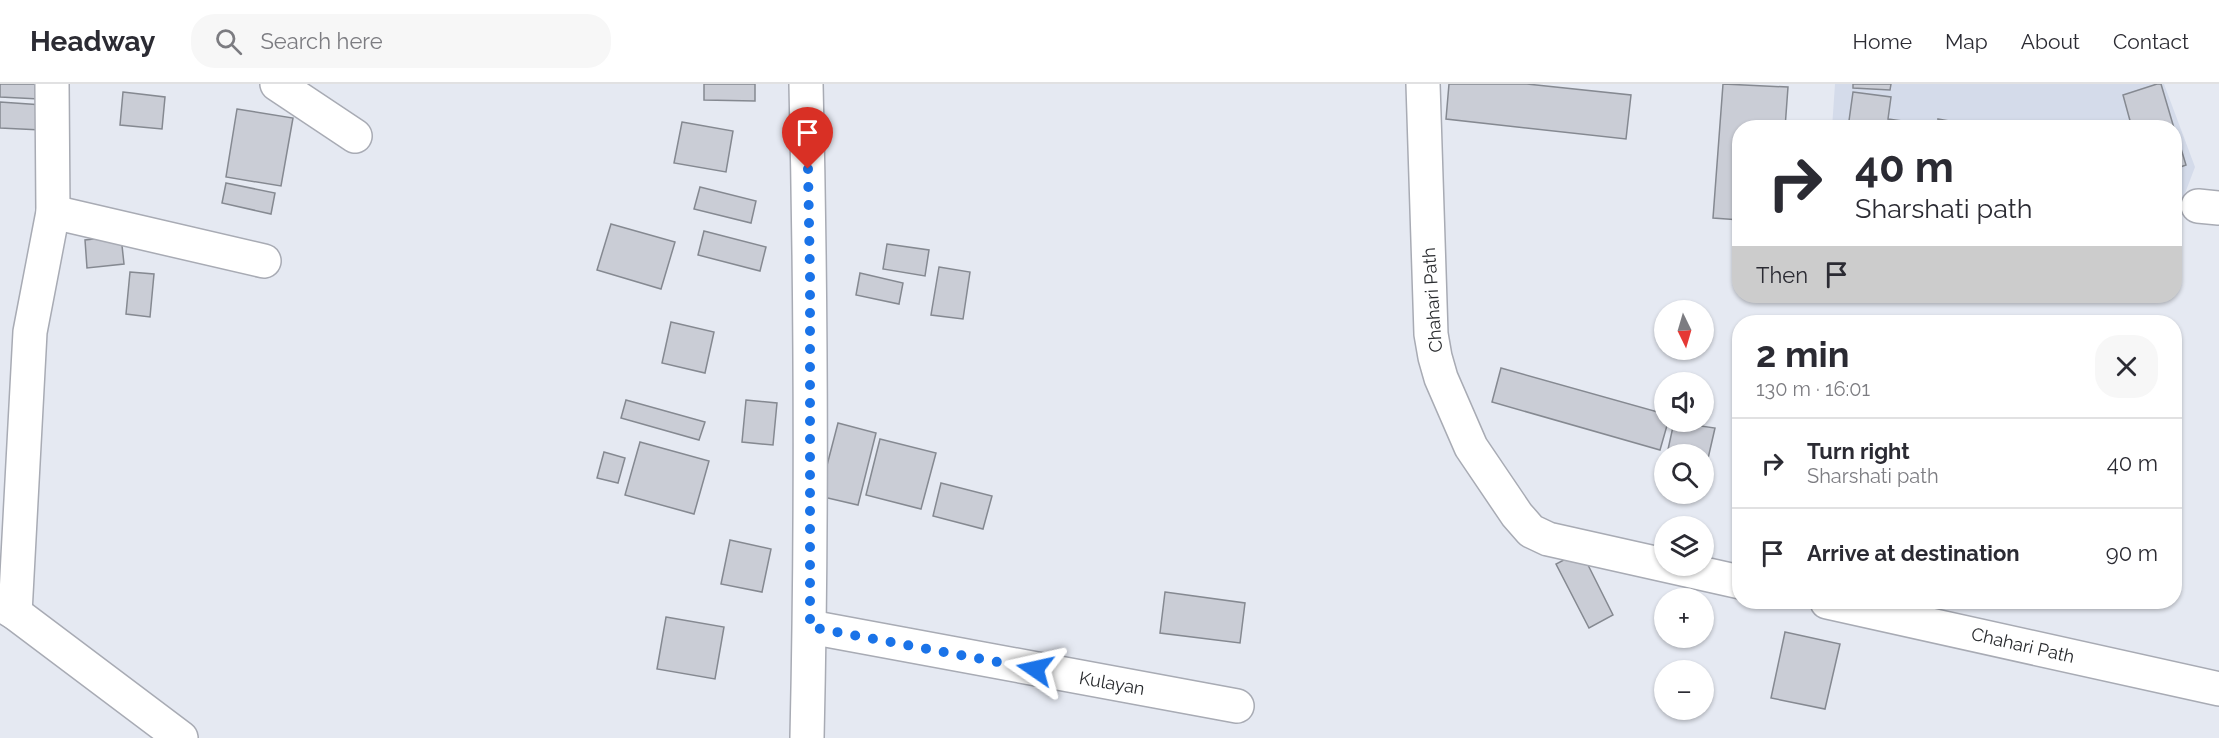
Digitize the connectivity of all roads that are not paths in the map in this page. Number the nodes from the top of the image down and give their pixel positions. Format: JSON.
{"nodes":[{"id":1,"x":52,"y":84,"type":"edge"},
{"id":2,"x":277,"y":84,"type":"edge"},
{"id":3,"x":806,"y":84,"type":"edge"},
{"id":4,"x":1424,"y":84,"type":"edge"},
{"id":5,"x":355,"y":136,"type":"dead end"},
{"id":6,"x":53,"y":212,"type":"junction"},
{"id":7,"x":264,"y":261,"type":"dead end"},
{"id":8,"x":1732,"y":580,"type":"edge"},
{"id":9,"x":7,"y":609,"type":"edge"},
{"id":10,"x":1859,"y":609,"type":"edge"},
{"id":11,"x":810,"y":627,"type":"junction"},
{"id":12,"x":2219,"y":689,"type":"edge"},
{"id":13,"x":1237,"y":706,"type":"dead end"},
{"id":14,"x":181,"y":738,"type":"edge"},
{"id":15,"x":807,"y":738,"type":"edge"}],
"edges":[{"from":1,"to":6,"type":"street"},
{"from":2,"to":5,"type":"street"},
{"from":3,"to":11,"type":"street"},
{"from":4,"to":8,"type":"street","name":"Chahari Path"},
{"from":6,"to":7,"type":"street"},
{"from":6,"to":9,"type":"street"},
{"from":9,"to":14,"type":"street"},
{"from":10,"to":12,"type":"street","name":"Chahari Path"},
{"from":11,"to":13,"type":"street","name":"Kulayan"},
{"from":11,"to":15,"type":"street"}]}
